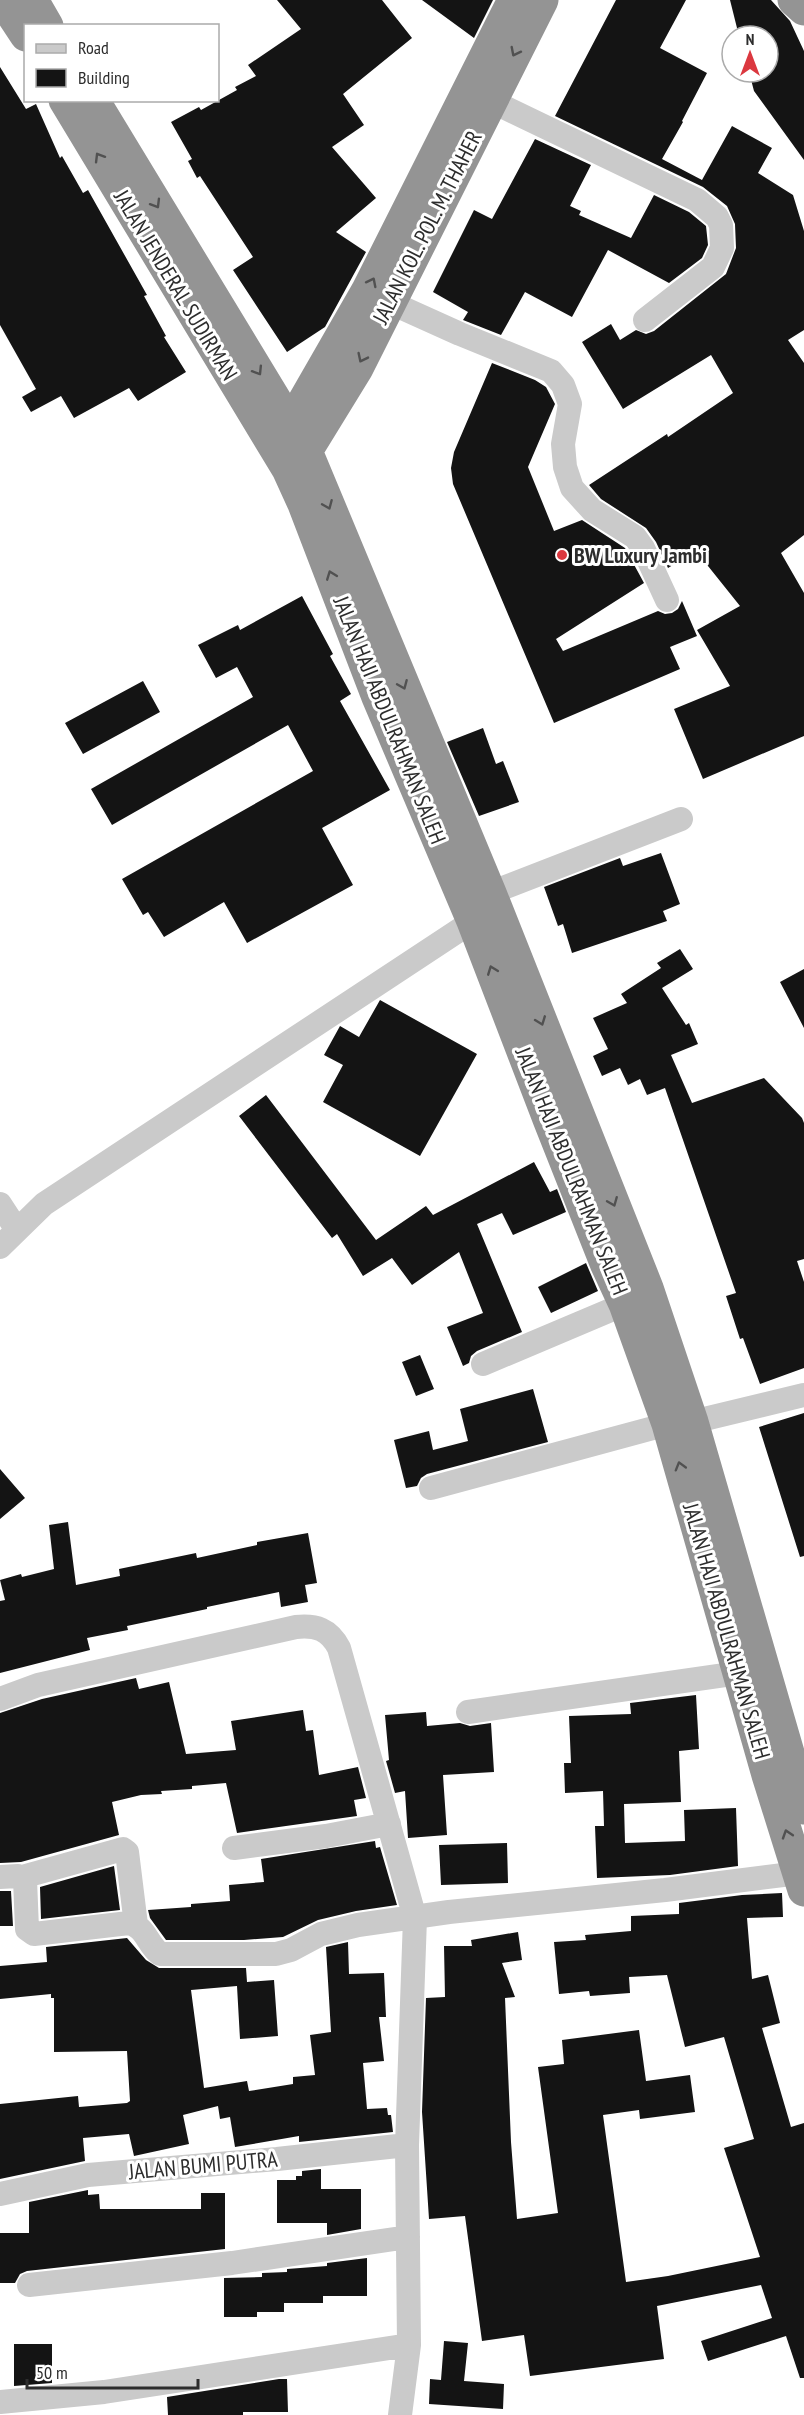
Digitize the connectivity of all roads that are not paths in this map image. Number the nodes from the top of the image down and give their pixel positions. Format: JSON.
{"nodes":[{"id":1,"x":3,"y":0,"type":"edge"},
{"id":2,"x":32,"y":0,"type":"edge"},
{"id":3,"x":514,"y":0,"type":"edge"},
{"id":4,"x":542,"y":0,"type":"edge"},
{"id":5,"x":794,"y":0,"type":"edge"},
{"id":6,"x":804,"y":9,"type":"edge"},
{"id":7,"x":46,"y":24,"type":"edge"},
{"id":8,"x":24,"y":32,"type":"edge"},
{"id":9,"x":481,"y":95,"type":"junction"},
{"id":10,"x":66,"y":102,"type":"edge"},
{"id":11,"x":94,"y":102,"type":"edge"},
{"id":12,"x":389,"y":302,"type":"junction"},
{"id":13,"x":645,"y":320,"type":"dead end"},
{"id":14,"x":289,"y":446,"type":"junction"},
{"id":15,"x":667,"y":600,"type":"dead end"},
{"id":16,"x":681,"y":819,"type":"dead end"},
{"id":17,"x":490,"y":893,"type":"junction"},
{"id":18,"x":473,"y":921,"type":"junction"},
{"id":19,"x":517,"y":998,"type":"junction"},
{"id":20,"x":0,"y":1204,"type":"edge"},
{"id":21,"x":8,"y":1238,"type":"edge"},
{"id":22,"x":626,"y":1304,"type":"junction"},
{"id":23,"x":483,"y":1364,"type":"dead end"},
{"id":24,"x":804,"y":1395,"type":"edge"},
{"id":25,"x":680,"y":1423,"type":"junction"},
{"id":26,"x":431,"y":1488,"type":"dead end"},
{"id":27,"x":738,"y":1673,"type":"junction"},
{"id":28,"x":0,"y":1699,"type":"edge"},
{"id":29,"x":468,"y":1712,"type":"dead end"},
{"id":30,"x":804,"y":1808,"type":"edge"},
{"id":31,"x":389,"y":1824,"type":"junction"},
{"id":32,"x":234,"y":1848,"type":"dead end"},
{"id":33,"x":11,"y":1877,"type":"edge"},
{"id":34,"x":802,"y":1882,"type":"edge"},
{"id":35,"x":415,"y":1918,"type":"junction"},
{"id":36,"x":136,"y":1925,"type":"junction"},
{"id":37,"x":407,"y":2145,"type":"junction"},
{"id":38,"x":0,"y":2194,"type":"edge"},
{"id":39,"x":408,"y":2237,"type":"junction"},
{"id":40,"x":29,"y":2285,"type":"dead end"},
{"id":41,"x":409,"y":2345,"type":"junction"},
{"id":42,"x":0,"y":2402,"type":"edge"},
{"id":43,"x":400,"y":2415,"type":"edge"}],
"edges":[{"from":1,"to":8,"type":"highway"},
{"from":2,"to":7,"type":"highway"},
{"from":3,"to":9,"type":"highway","name":"JALAN KOL. POL. M. THAHER"},
{"from":4,"to":9,"type":"highway","name":"JALAN KOL. POL. M. THAHER","one_way":true},
{"from":5,"to":6,"type":"highway"},
{"from":9,"to":12,"type":"highway","name":"JALAN KOL. POL. M. THAHER"},
{"from":9,"to":13,"type":"street"},
{"from":14,"to":9,"type":"highway","name":"JALAN KOL. POL. M. THAHER","one_way":true},
{"from":14,"to":10,"type":"highway","name":"JALAN JENDERAL SUDIRMAN","one_way":true},
{"from":11,"to":14,"type":"highway","name":"JALAN JENDERAL SUDIRMAN","one_way":true},
{"from":12,"to":14,"type":"highway","name":"JALAN KOL. POL. M. THAHER","one_way":true},
{"from":12,"to":15,"type":"street"},
{"from":14,"to":17,"type":"highway","name":"JALAN HAJI ABDULRAHMAN SALEH","one_way":true},
{"from":18,"to":14,"type":"highway","name":"JALAN HAJI ABDULRAHMAN SALEH","one_way":true},
{"from":16,"to":17,"type":"street"},
{"from":17,"to":19,"type":"highway","name":"JALAN HAJI ABDULRAHMAN SALEH"},
{"from":19,"to":18,"type":"highway","name":"JALAN HAJI ABDULRAHMAN SALEH","one_way":true},
{"from":18,"to":21,"type":"street"},
{"from":19,"to":22,"type":"highway","name":"JALAN HAJI ABDULRAHMAN SALEH"},
{"from":19,"to":25,"type":"highway","name":"JALAN HAJI ABDULRAHMAN SALEH","one_way":true},
{"from":20,"to":21,"type":"street"},
{"from":22,"to":23,"type":"street"},
{"from":22,"to":25,"type":"highway","name":"JALAN HAJI ABDULRAHMAN SALEH"},
{"from":24,"to":25,"type":"street"},
{"from":25,"to":26,"type":"street"},
{"from":27,"to":25,"type":"highway","name":"JALAN HAJI ABDULRAHMAN SALEH","one_way":true},
{"from":25,"to":30,"type":"highway","name":"JALAN HAJI ABDULRAHMAN SALEH"},
{"from":27,"to":29,"type":"street"},
{"from":34,"to":27,"type":"highway","name":"JALAN HAJI ABDULRAHMAN SALEH","one_way":true},
{"from":28,"to":31,"type":"street"},
{"from":31,"to":32,"type":"street"},
{"from":31,"to":35,"type":"street"},
{"from":33,"to":36,"type":"street"},
{"from":33,"to":36,"type":"street"},
{"from":34,"to":35,"type":"street"},
{"from":35,"to":36,"type":"street"},
{"from":35,"to":37,"type":"street"},
{"from":37,"to":38,"type":"street","name":"JALAN BUMI PUTRA"},
{"from":37,"to":39,"type":"street"},
{"from":39,"to":40,"type":"street"},
{"from":39,"to":41,"type":"street"},
{"from":41,"to":42,"type":"street"},
{"from":41,"to":43,"type":"street"}]}
